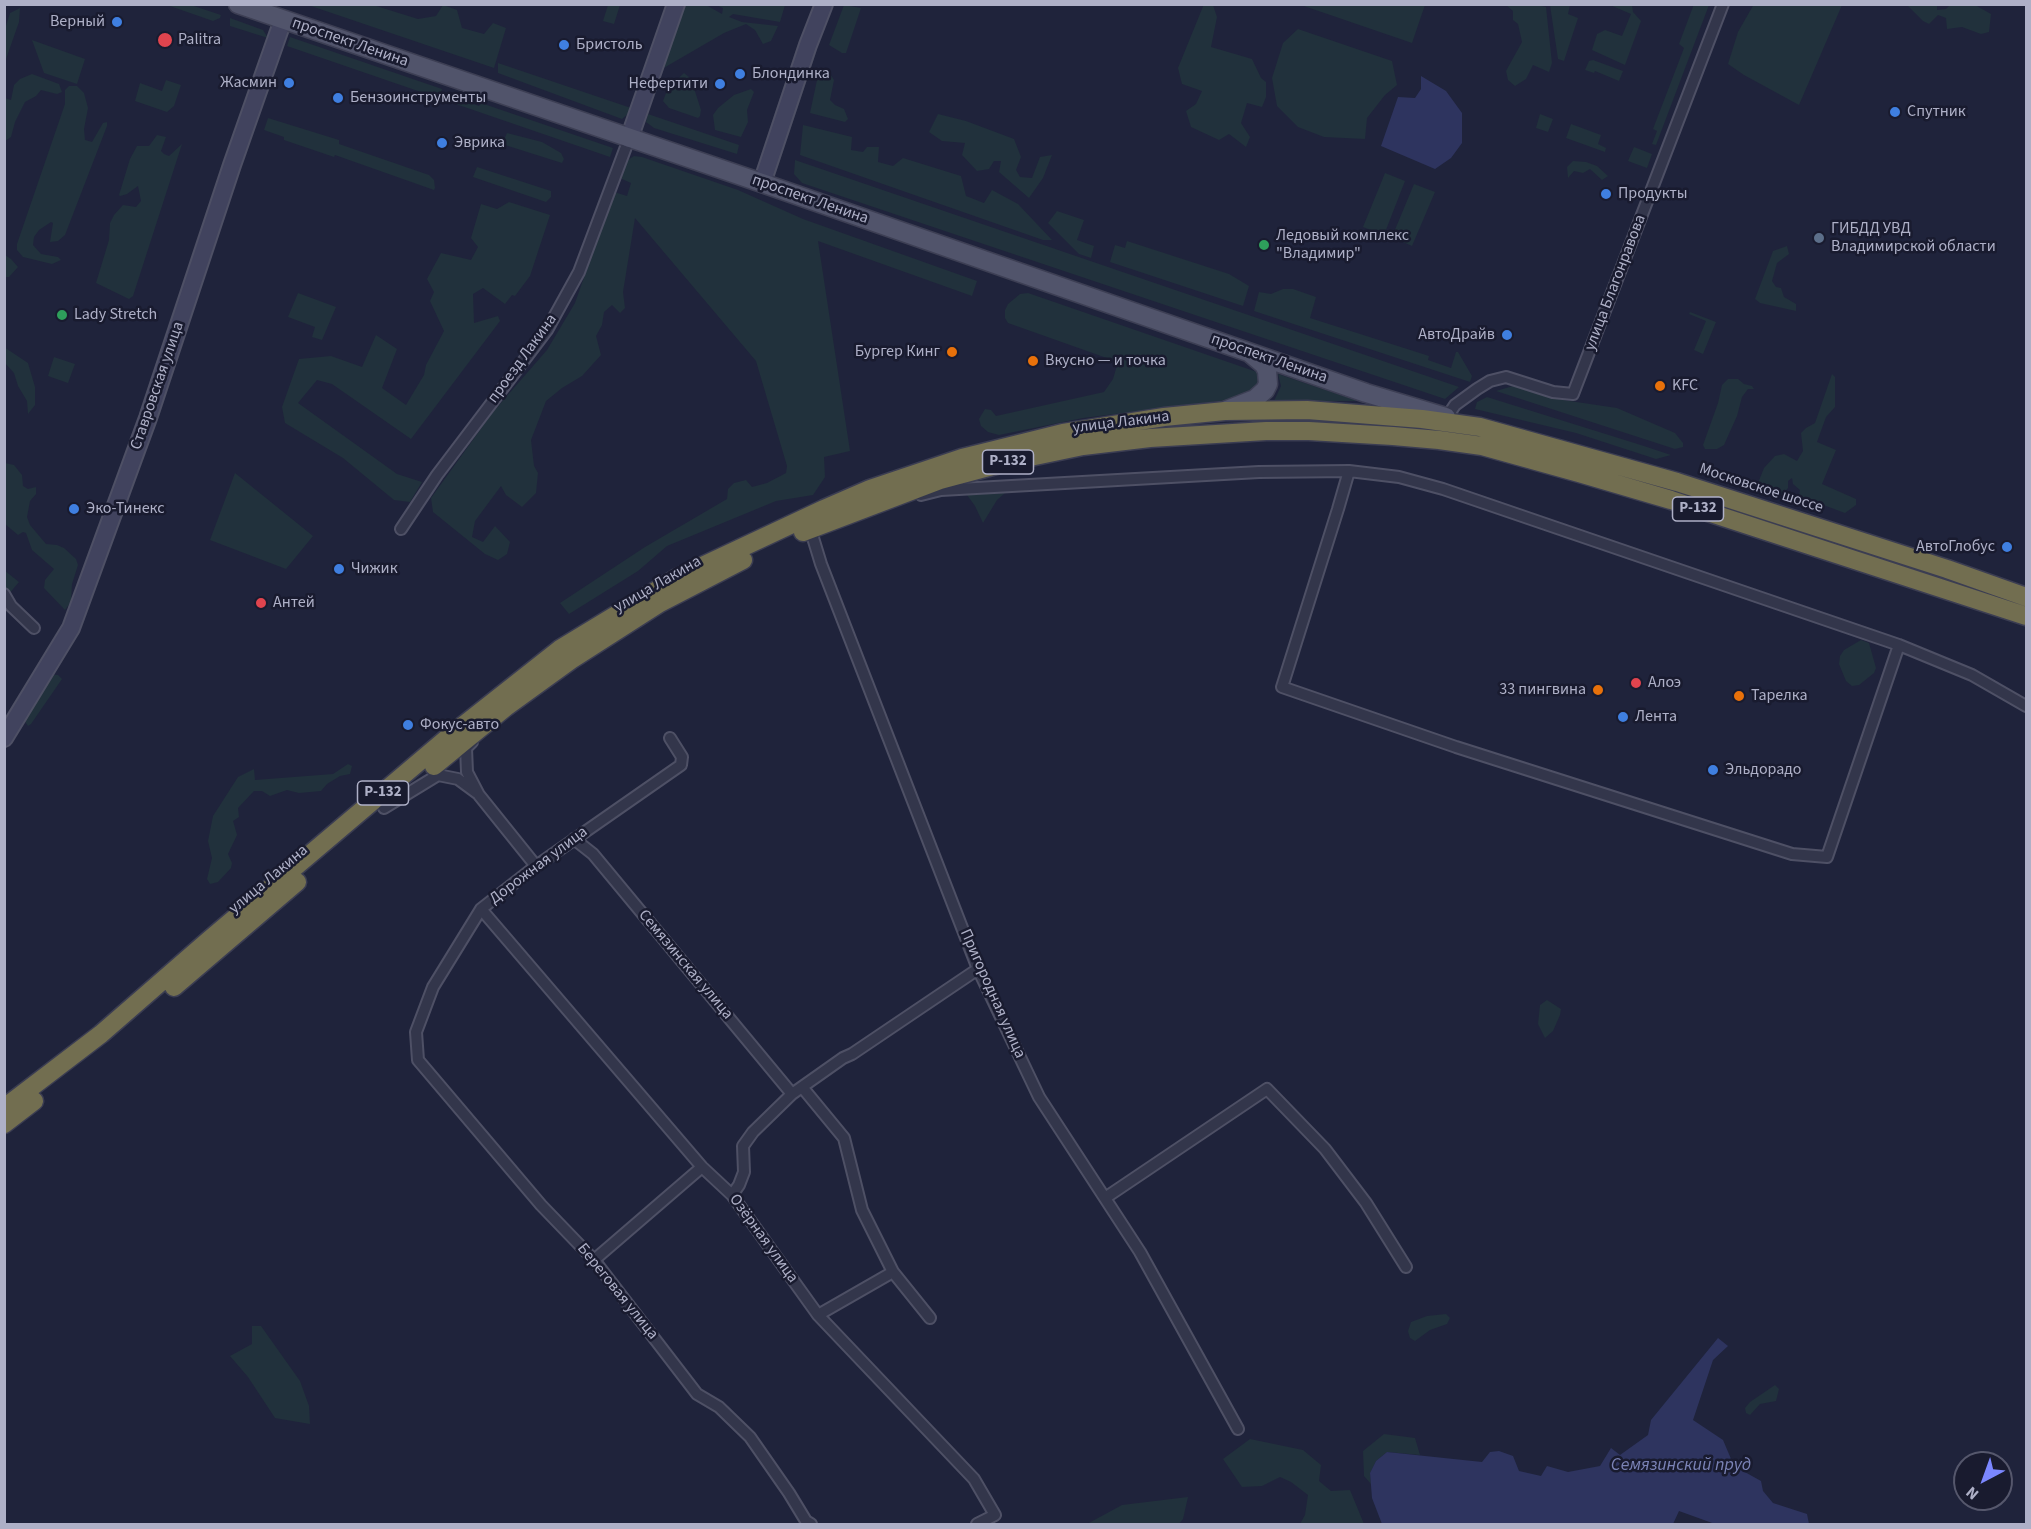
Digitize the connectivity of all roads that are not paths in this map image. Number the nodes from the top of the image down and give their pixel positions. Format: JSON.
{"nodes":[{"id":1,"x":238,"y":4,"type":"edge"},
{"id":2,"x":676,"y":4,"type":"edge"},
{"id":3,"x":824,"y":4,"type":"edge"},
{"id":4,"x":1723,"y":4,"type":"edge"},
{"id":5,"x":283,"y":20,"type":"junction"},
{"id":6,"x":629,"y":139,"type":"junction"},
{"id":7,"x":762,"y":183,"type":"junction"},
{"id":8,"x":1242,"y":349,"type":"junction"},
{"id":9,"x":1375,"y":402,"type":"junction"},
{"id":10,"x":1225,"y":411,"type":"junction"},
{"id":11,"x":1444,"y":422,"type":"junction"},
{"id":12,"x":1480,"y":428,"type":"joint"},
{"id":13,"x":1354,"y":433,"type":"junction"},
{"id":14,"x":1482,"y":447,"type":"junction"},
{"id":15,"x":1348,"y":471,"type":"junction"},
{"id":16,"x":870,"y":505,"type":"junction"},
{"id":17,"x":810,"y":528,"type":"junction"},
{"id":18,"x":401,"y":529,"type":"dead end"},
{"id":19,"x":4,"y":594,"type":"edge"},
{"id":20,"x":2026,"y":597,"type":"edge"},
{"id":21,"x":2026,"y":616,"type":"edge"},
{"id":22,"x":34,"y":628,"type":"dead end"},
{"id":23,"x":1899,"y":645,"type":"junction"},
{"id":24,"x":2026,"y":706,"type":"edge"},
{"id":25,"x":506,"y":707,"type":"junction"},
{"id":26,"x":4,"y":738,"type":"edge"},
{"id":27,"x":670,"y":738,"type":"dead end"},
{"id":28,"x":480,"y":795,"type":"junction"},
{"id":29,"x":384,"y":808,"type":"junction"},
{"id":30,"x":574,"y":838,"type":"junction"},
{"id":31,"x":536,"y":866,"type":"junction"},
{"id":32,"x":481,"y":909,"type":"junction"},
{"id":33,"x":978,"y":969,"type":"junction"},
{"id":34,"x":418,"y":1060,"type":"joint"},
{"id":35,"x":802,"y":1087,"type":"junction"},
{"id":36,"x":792,"y":1094,"type":"junction"},
{"id":37,"x":4,"y":1108,"type":"edge"},
{"id":38,"x":4,"y":1124,"type":"edge"},
{"id":39,"x":702,"y":1167,"type":"junction"},
{"id":40,"x":732,"y":1195,"type":"junction"},
{"id":41,"x":1105,"y":1198,"type":"junction"},
{"id":42,"x":594,"y":1260,"type":"junction"},
{"id":43,"x":1406,"y":1267,"type":"dead end"},
{"id":44,"x":893,"y":1272,"type":"junction"},
{"id":45,"x":818,"y":1315,"type":"junction"},
{"id":46,"x":930,"y":1318,"type":"dead end"},
{"id":47,"x":1238,"y":1429,"type":"dead end"},
{"id":48,"x":811,"y":1524,"type":"edge"},
{"id":49,"x":977,"y":1524,"type":"edge"}],
"edges":[{"from":1,"to":5,"type":"main road","name":"проспект Ленина"},
{"from":2,"to":6,"type":"street"},
{"from":3,"to":7,"type":"street"},
{"from":4,"to":11,"type":"street","name":"улица Благонравова"},
{"from":5,"to":6,"type":"main road","name":"проспект Ленина"},
{"from":5,"to":26,"type":"street","name":"Ставровская улица"},
{"from":6,"to":7,"type":"main road","name":"проспект Ленина"},
{"from":6,"to":18,"type":"street","name":"проезд Лакина"},
{"from":7,"to":8,"type":"main road","name":"проспект Ленина"},
{"from":8,"to":9,"type":"main road","name":"проспект Ленина"},
{"from":8,"to":10,"type":"main road"},
{"from":9,"to":10,"type":"highway","name":"улица Лакина","number":"Р-132"},
{"from":9,"to":11,"type":"main road","name":"проспект Ленина"},
{"from":9,"to":11,"type":"highway","name":"улица Лакина","number":"Р-132"},
{"from":9,"to":13,"type":"main road"},
{"from":10,"to":37,"type":"highway","name":"улица Лакина","number":"Р-132"},
{"from":11,"to":12,"type":"highway","name":"улица Лакина","number":"Р-132"},
{"from":11,"to":13,"type":"main road"},
{"from":11,"to":14,"type":"main road","name":"проспект Ленина"},
{"from":12,"to":20,"type":"highway","name":"Московское шоссе","number":"Р-132"},
{"from":13,"to":14,"type":"highway","name":"улица Лакина","number":"Р-132"},
{"from":13,"to":16,"type":"highway","name":"улица Лакина","number":"Р-132"},
{"from":14,"to":21,"type":"highway","number":"Р-132"},
{"from":15,"to":16,"type":"street"},
{"from":15,"to":23,"type":"street"},
{"from":15,"to":23,"type":"street"},
{"from":16,"to":17,"type":"highway","name":"улица Лакина","number":"Р-132"},
{"from":17,"to":25,"type":"highway","name":"улица Лакина","number":"Р-132"},
{"from":17,"to":33,"type":"street","name":"Пригородная улица"},
{"from":19,"to":22,"type":"street"},
{"from":23,"to":24,"type":"street"},
{"from":25,"to":28,"type":"street"},
{"from":25,"to":29,"type":"highway","name":"улица Лакина","number":"Р-132"},
{"from":27,"to":30,"type":"street","name":"Дорожная улица"},
{"from":28,"to":29,"type":"street"},
{"from":28,"to":31,"type":"street"},
{"from":29,"to":38,"type":"highway","name":"улица Лакина","number":"Р-132"},
{"from":30,"to":31,"type":"street","name":"Дорожная улица"},
{"from":30,"to":36,"type":"street","name":"Семязинская улица"},
{"from":31,"to":32,"type":"street","name":"Дорожная улица"},
{"from":32,"to":34,"type":"street","name":"Дорожная улица"},
{"from":32,"to":39,"type":"street","name":"Озёрная улица"},
{"from":33,"to":35,"type":"street"},
{"from":33,"to":41,"type":"street","name":"Пригородная улица"},
{"from":34,"to":42,"type":"street","name":"Береговая улица"},
{"from":35,"to":36,"type":"street"},
{"from":35,"to":44,"type":"street"},
{"from":36,"to":40,"type":"street"},
{"from":39,"to":40,"type":"street","name":"Озёрная улица"},
{"from":39,"to":42,"type":"street"},
{"from":40,"to":45,"type":"street","name":"Озёрная улица"},
{"from":41,"to":43,"type":"street"},
{"from":41,"to":47,"type":"street","name":"Пригородная улица"},
{"from":42,"to":48,"type":"street","name":"Береговая улица"},
{"from":44,"to":45,"type":"street"},
{"from":44,"to":46,"type":"street"},
{"from":45,"to":49,"type":"street","name":"Озёрная улица"}]}
